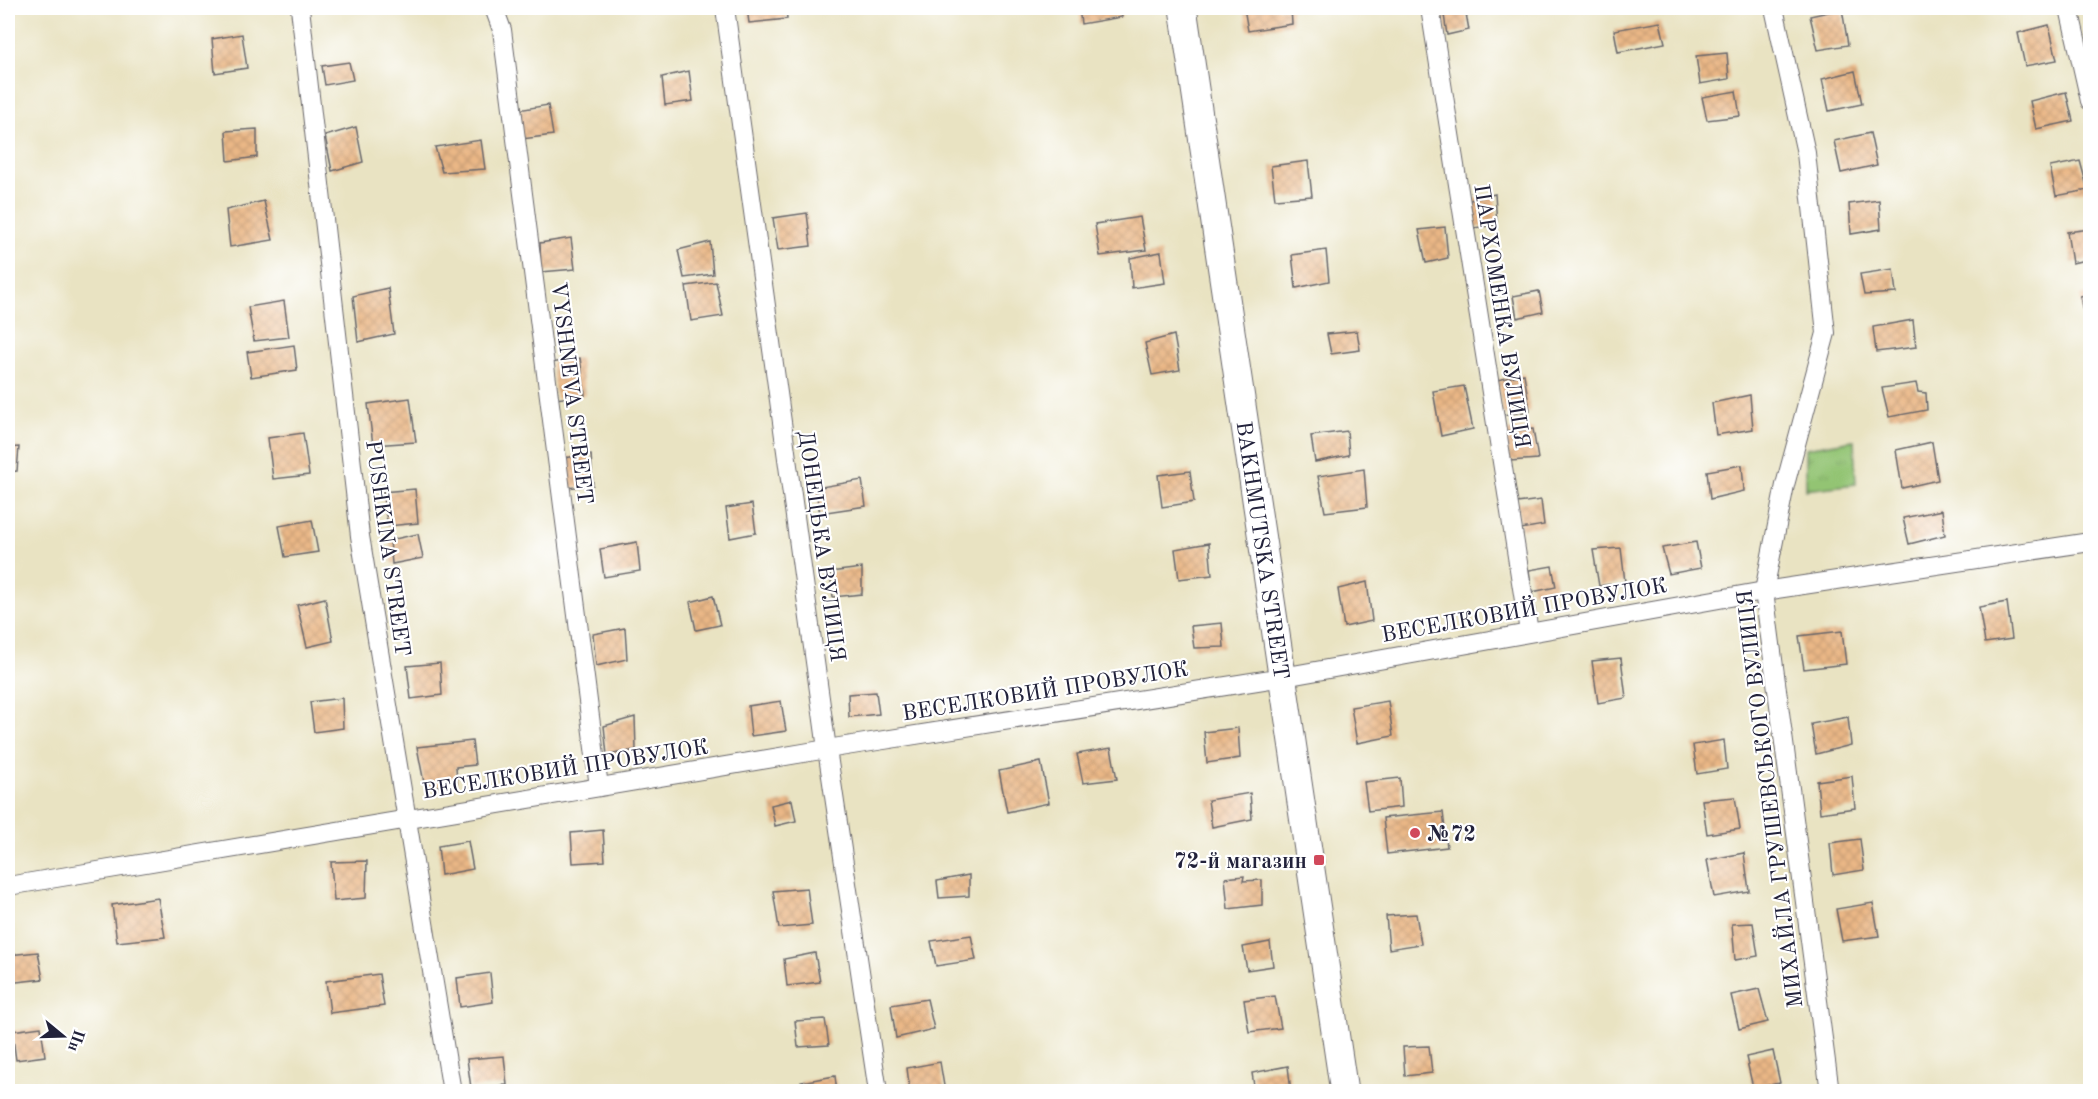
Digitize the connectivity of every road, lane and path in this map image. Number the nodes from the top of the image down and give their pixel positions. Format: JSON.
{"nodes":[{"id":1,"x":300,"y":8,"type":"edge"},
{"id":2,"x":494,"y":8,"type":"edge"},
{"id":3,"x":725,"y":8,"type":"edge"},
{"id":4,"x":1183,"y":8,"type":"edge"},
{"id":5,"x":1430,"y":8,"type":"edge"},
{"id":6,"x":1774,"y":8,"type":"edge"},
{"id":7,"x":2069,"y":8,"type":"edge"},
{"id":8,"x":2091,"y":101,"type":"edge"},
{"id":9,"x":2091,"y":542,"type":"edge"},
{"id":10,"x":1764,"y":591,"type":"junction"},
{"id":11,"x":1529,"y":632,"type":"junction"},
{"id":12,"x":1283,"y":677,"type":"junction"},
{"id":13,"x":827,"y":749,"type":"junction"},
{"id":14,"x":599,"y":787,"type":"junction"},
{"id":15,"x":407,"y":819,"type":"junction"},
{"id":16,"x":8,"y":886,"type":"edge"},
{"id":17,"x":452,"y":1092,"type":"edge"},
{"id":18,"x":878,"y":1092,"type":"edge"},
{"id":19,"x":1344,"y":1092,"type":"edge"},
{"id":20,"x":1830,"y":1092,"type":"edge"}],
"edges":[{"from":1,"to":15,"type":"street","name":"PUSHKINA STREET"},
{"from":2,"to":14,"type":"street","name":"VYSHNEVA STREET"},
{"from":3,"to":13,"type":"street","name":"ДОНЕЦЬКА ВУЛИЦЯ"},
{"from":4,"to":12,"type":"street","name":"BAKHMUTSKA STREET"},
{"from":5,"to":11,"type":"street","name":"ПАРХОМЕНКА ВУЛИЦЯ"},
{"from":6,"to":10,"type":"street","name":"МИХАЙЛА ГРУШЕВСЬКОГО ВУЛИЦЯ"},
{"from":7,"to":8,"type":"street"},
{"from":9,"to":10,"type":"street","name":"ВЕСЕЛКОВИЙ ПРОВУЛОК"},
{"from":10,"to":11,"type":"street","name":"ВЕСЕЛКОВИЙ ПРОВУЛОК"},
{"from":10,"to":20,"type":"street","name":"МИХАЙЛА ГРУШЕВСЬКОГО ВУЛИЦЯ"},
{"from":11,"to":12,"type":"street","name":"ВЕСЕЛКОВИЙ ПРОВУЛОК"},
{"from":12,"to":13,"type":"street","name":"ВЕСЕЛКОВИЙ ПРОВУЛОК"},
{"from":12,"to":19,"type":"street","name":"BAKHMUTSKA STREET"},
{"from":13,"to":14,"type":"street","name":"ВЕСЕЛКОВИЙ ПРОВУЛОК"},
{"from":13,"to":18,"type":"street","name":"ДОНЕЦЬКА ВУЛИЦЯ"},
{"from":14,"to":15,"type":"street","name":"ВЕСЕЛКОВИЙ ПРОВУЛОК"},
{"from":15,"to":16,"type":"street","name":"ВЕСЕЛКОВИЙ ПРОВУЛОК"},
{"from":15,"to":17,"type":"street","name":"PUSHKINA STREET"}]}
